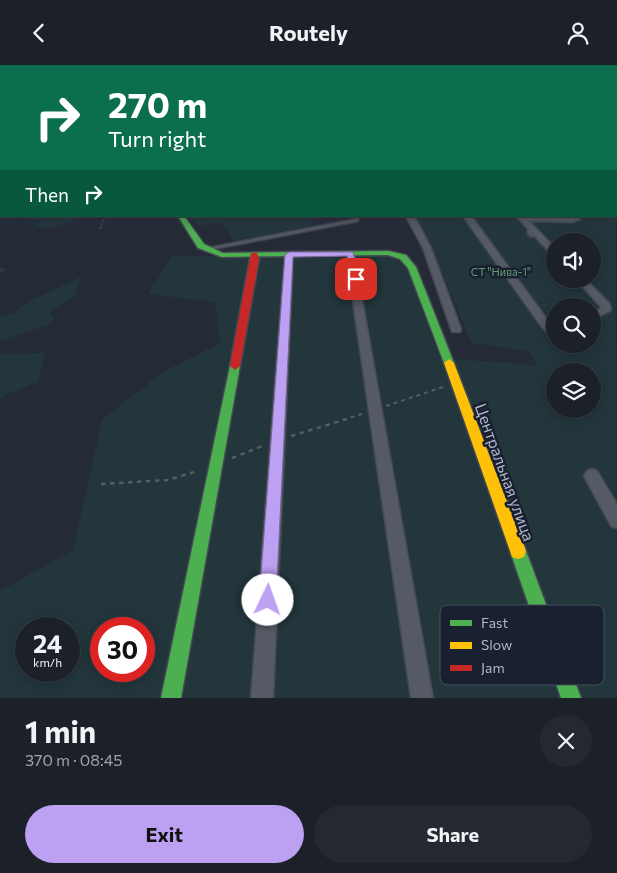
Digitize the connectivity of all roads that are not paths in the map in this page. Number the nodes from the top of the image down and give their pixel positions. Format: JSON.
{"nodes":[{"id":1,"x":182,"y":217,"type":"edge"},
{"id":2,"x":411,"y":217,"type":"edge"},
{"id":3,"x":468,"y":217,"type":"edge"},
{"id":4,"x":521,"y":217,"type":"edge"},
{"id":5,"x":575,"y":217,"type":"edge"},
{"id":6,"x":357,"y":220,"type":"dead end"},
{"id":7,"x":546,"y":243,"type":"edge"},
{"id":8,"x":204,"y":250,"type":"junction"},
{"id":9,"x":350,"y":254,"type":"junction"},
{"id":10,"x":254,"y":255,"type":"junction"},
{"id":11,"x":289,"y":255,"type":"junction"},
{"id":12,"x":589,"y":288,"type":"edge"},
{"id":13,"x":598,"y":298,"type":"edge"},
{"id":14,"x":601,"y":301,"type":"edge"},
{"id":15,"x":601,"y":312,"type":"edge"},
{"id":16,"x":546,"y":325,"type":"edge"},
{"id":17,"x":456,"y":329,"type":"dead end"},
{"id":18,"x":592,"y":475,"type":"dead end"},
{"id":19,"x":617,"y":520,"type":"edge"},
{"id":20,"x":536,"y":605,"type":"edge"},
{"id":21,"x":565,"y":685,"type":"edge"},
{"id":22,"x":171,"y":698,"type":"edge"},
{"id":23,"x":262,"y":698,"type":"edge"},
{"id":24,"x":422,"y":698,"type":"edge"},
{"id":25,"x":570,"y":698,"type":"edge"}],
"edges":[{"from":1,"to":8,"type":"street"},
{"from":2,"to":17,"type":"street"},
{"from":3,"to":16,"type":"street"},
{"from":4,"to":5,"type":"street"},
{"from":4,"to":7,"type":"street"},
{"from":6,"to":8,"type":"lane"},
{"from":8,"to":10,"type":"street"},
{"from":9,"to":11,"type":"street"},
{"from":9,"to":20,"type":"street","name":"Центральная улица"},
{"from":9,"to":24,"type":"street"},
{"from":10,"to":11,"type":"street"},
{"from":10,"to":22,"type":"street"},
{"from":11,"to":23,"type":"street"},
{"from":12,"to":13,"type":"street"},
{"from":14,"to":15,"type":"street"},
{"from":18,"to":19,"type":"street"},
{"from":21,"to":25,"type":"street","name":"Центральная улица"}]}
